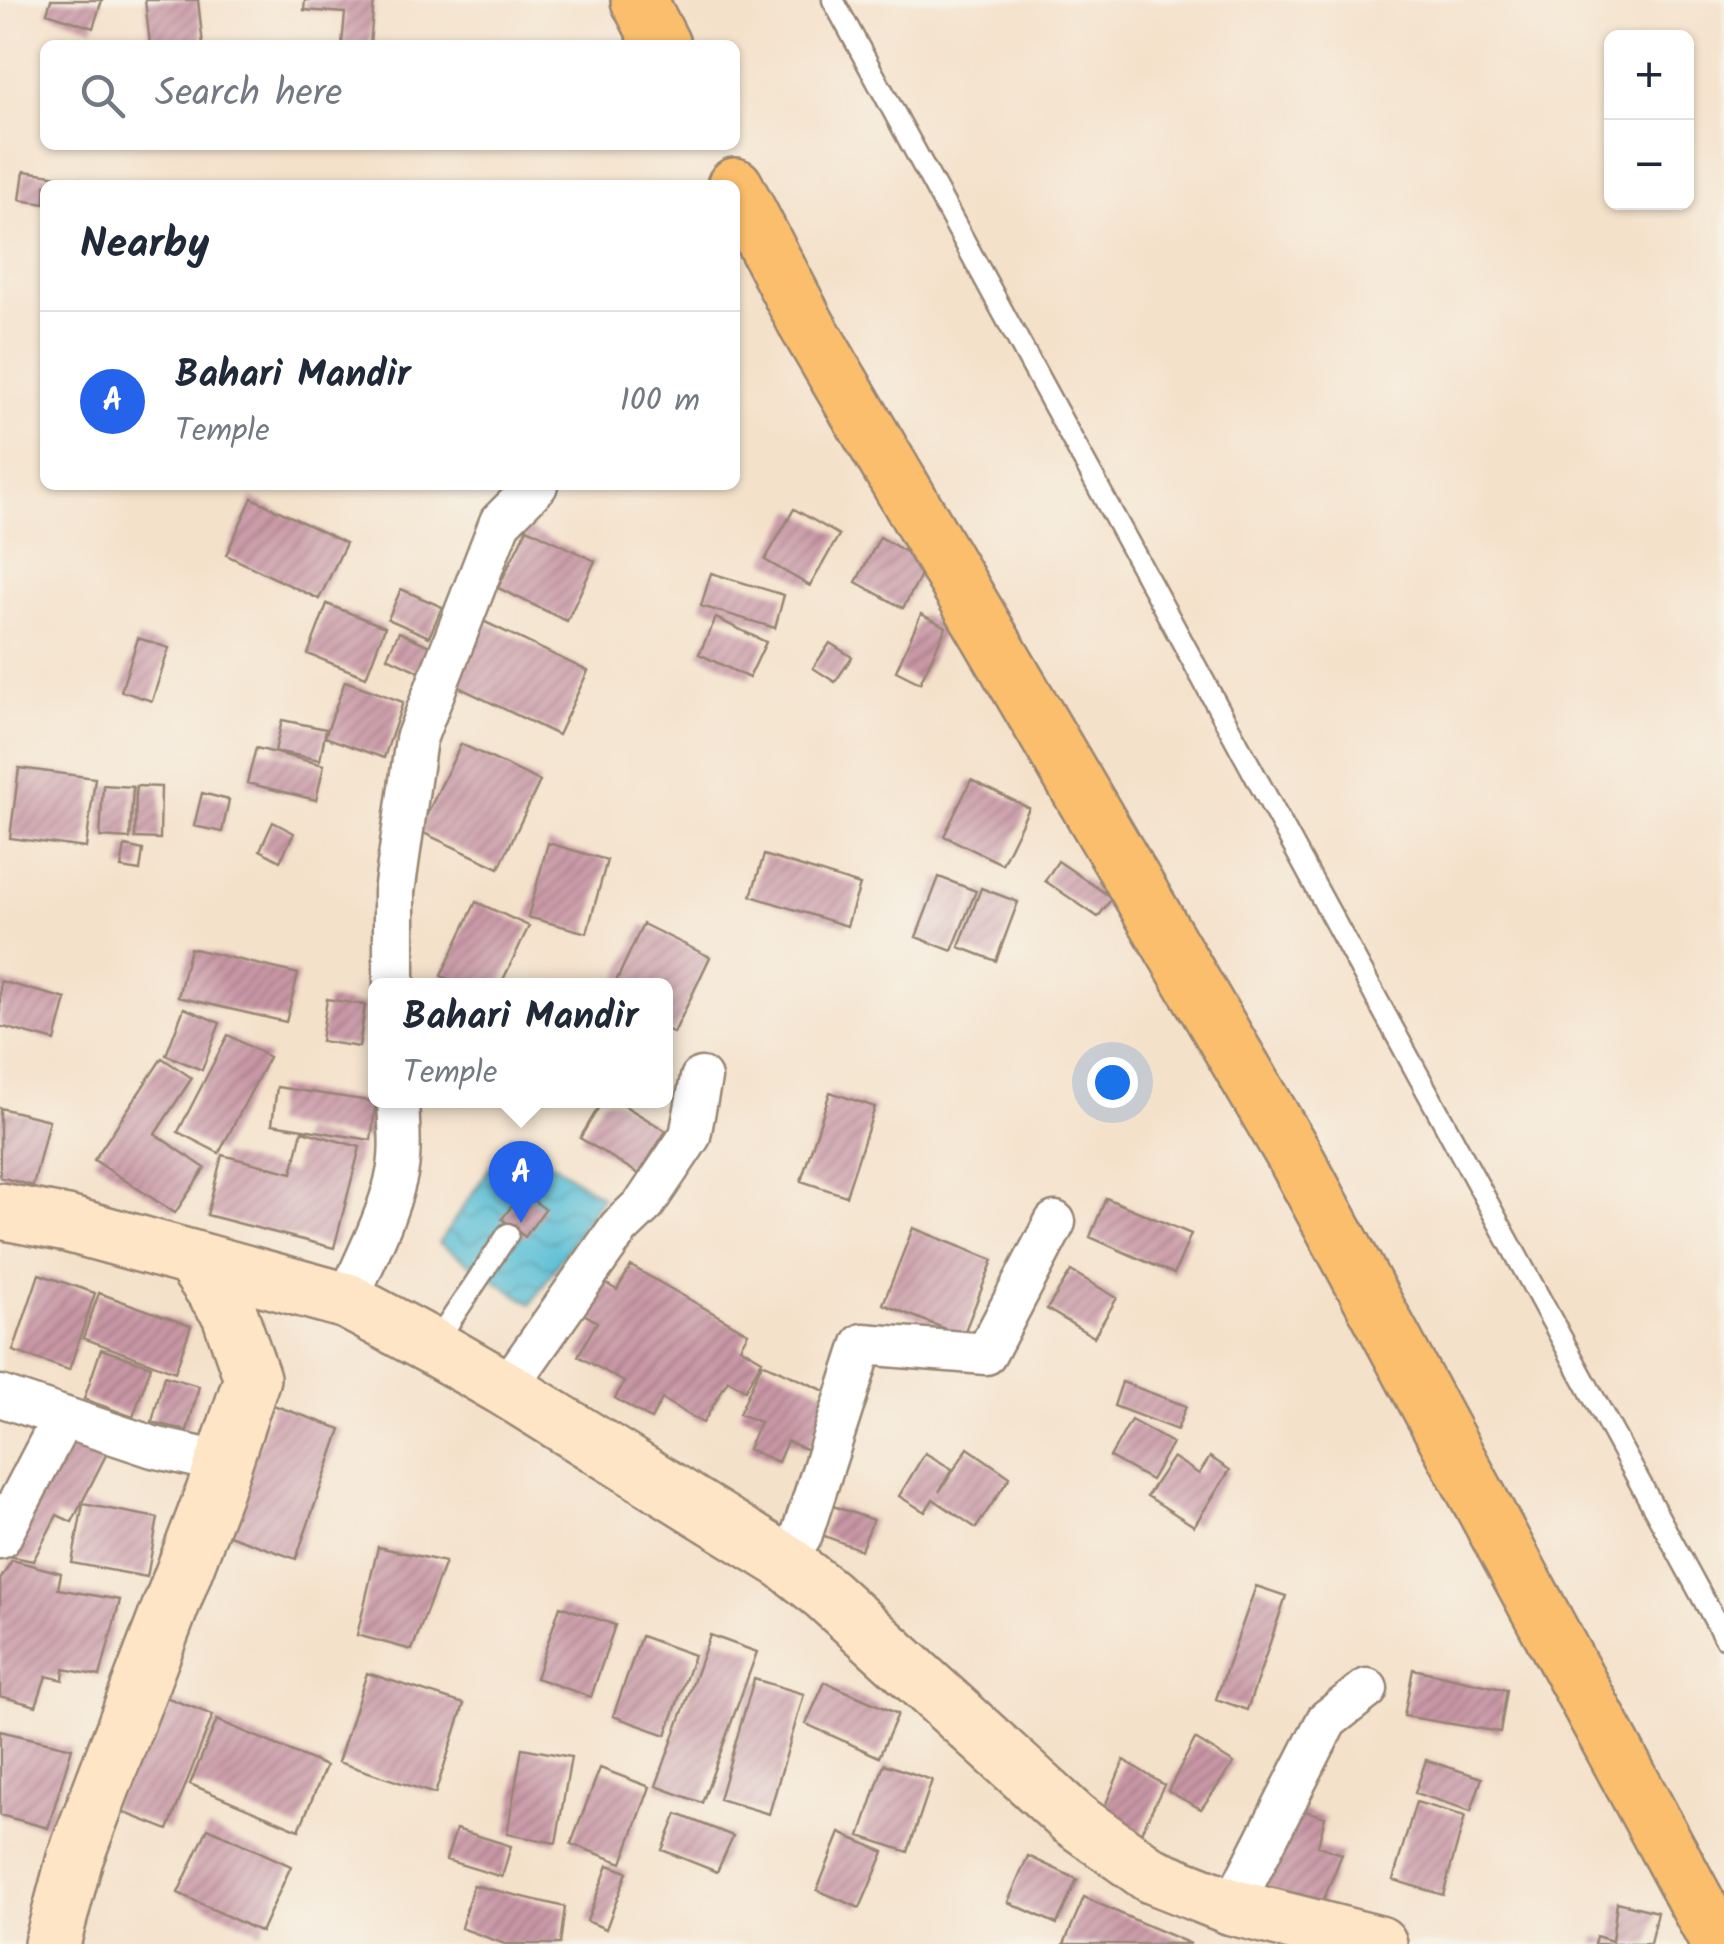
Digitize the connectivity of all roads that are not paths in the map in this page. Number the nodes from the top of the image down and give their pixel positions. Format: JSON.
{"nodes":[{"id":1,"x":639,"y":0,"type":"edge"},
{"id":2,"x":833,"y":0,"type":"edge"},
{"id":3,"x":659,"y":40,"type":"edge"},
{"id":4,"x":717,"y":150,"type":"edge"},
{"id":5,"x":732,"y":180,"type":"edge"},
{"id":6,"x":740,"y":196,"type":"edge"},
{"id":7,"x":531,"y":490,"type":"edge"},
{"id":8,"x":394,"y":978,"type":"edge"},
{"id":9,"x":701,"y":1078,"type":"dead end"},
{"id":10,"x":398,"y":1108,"type":"edge"},
{"id":11,"x":0,"y":1212,"type":"edge"},
{"id":12,"x":1055,"y":1222,"type":"dead end"},
{"id":13,"x":508,"y":1234,"type":"dead end"},
{"id":14,"x":192,"y":1260,"type":"junction"},
{"id":15,"x":346,"y":1302,"type":"junction"},
{"id":16,"x":433,"y":1347,"type":"junction"},
{"id":17,"x":506,"y":1389,"type":"junction"},
{"id":18,"x":0,"y":1396,"type":"edge"},
{"id":19,"x":62,"y":1417,"type":"junction"},
{"id":20,"x":224,"y":1463,"type":"junction"},
{"id":21,"x":0,"y":1538,"type":"edge"},
{"id":22,"x":784,"y":1561,"type":"junction"},
{"id":23,"x":1724,"y":1637,"type":"edge"},
{"id":24,"x":1366,"y":1689,"type":"dead end"},
{"id":25,"x":1232,"y":1906,"type":"junction"},
{"id":26,"x":52,"y":1944,"type":"edge"},
{"id":27,"x":1380,"y":1944,"type":"edge"},
{"id":28,"x":1720,"y":1944,"type":"edge"}],
"edges":[{"from":1,"to":3,"type":"main road"},
{"from":2,"to":23,"type":"lane"},
{"from":4,"to":5,"type":"main road"},
{"from":6,"to":28,"type":"main road"},
{"from":7,"to":8,"type":"street"},
{"from":9,"to":17,"type":"street"},
{"from":10,"to":15,"type":"street"},
{"from":11,"to":14,"type":"street"},
{"from":12,"to":22,"type":"street"},
{"from":13,"to":16,"type":"lane"},
{"from":14,"to":15,"type":"street"},
{"from":14,"to":20,"type":"street"},
{"from":15,"to":16,"type":"street"},
{"from":16,"to":17,"type":"street"},
{"from":17,"to":22,"type":"street"},
{"from":18,"to":19,"type":"street"},
{"from":19,"to":20,"type":"street"},
{"from":19,"to":21,"type":"street"},
{"from":20,"to":26,"type":"street"},
{"from":22,"to":25,"type":"street"},
{"from":24,"to":25,"type":"street"},
{"from":25,"to":27,"type":"street"}]}
